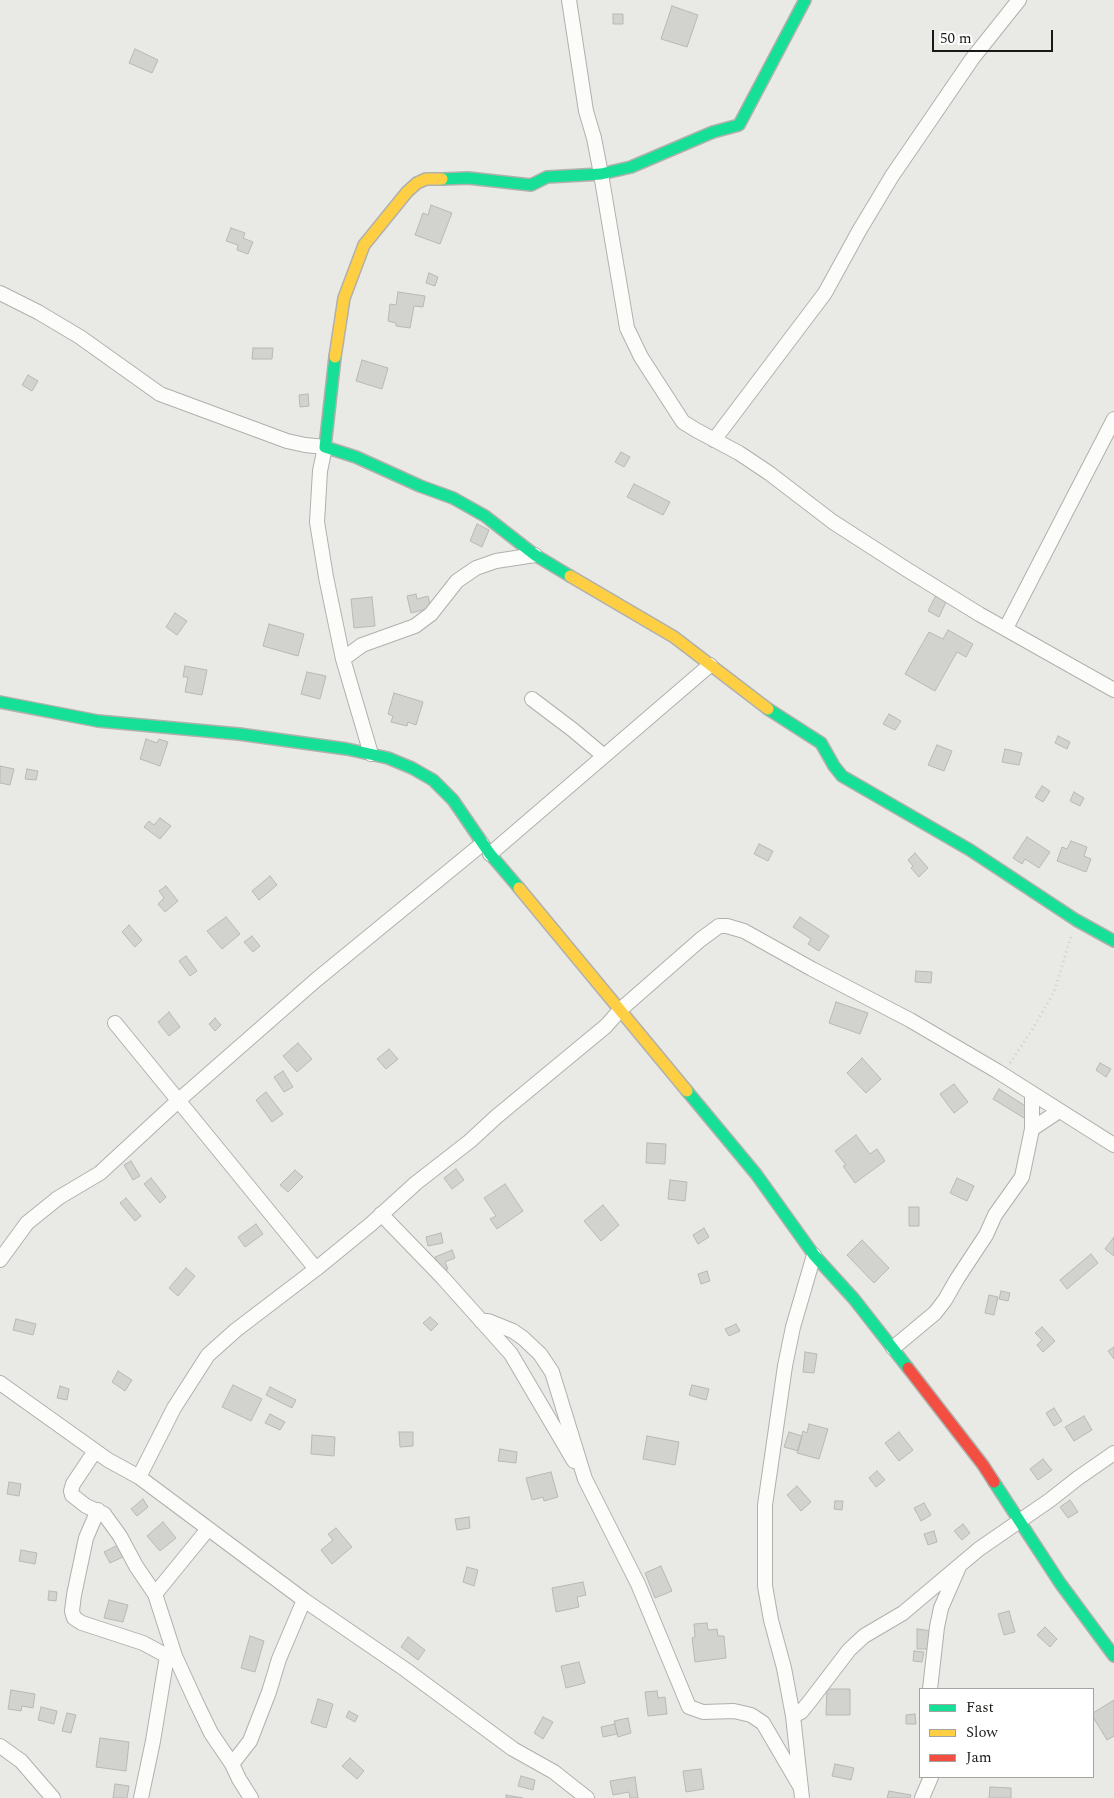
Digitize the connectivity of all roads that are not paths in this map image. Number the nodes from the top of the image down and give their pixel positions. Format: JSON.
{"nodes":[{"id":1,"x":569,"y":0,"type":"edge"},
{"id":2,"x":805,"y":0,"type":"edge"},
{"id":3,"x":1019,"y":0,"type":"edge"},
{"id":4,"x":601,"y":174,"type":"junction"},
{"id":5,"x":0,"y":295,"type":"edge"},
{"id":6,"x":1114,"y":419,"type":"edge"},
{"id":7,"x":714,"y":440,"type":"junction"},
{"id":8,"x":325,"y":447,"type":"junction"},
{"id":9,"x":535,"y":555,"type":"junction"},
{"id":10,"x":1006,"y":628,"type":"junction"},
{"id":11,"x":343,"y":659,"type":"junction"},
{"id":12,"x":710,"y":665,"type":"junction"},
{"id":13,"x":1114,"y":690,"type":"edge"},
{"id":14,"x":532,"y":699,"type":"dead end"},
{"id":15,"x":0,"y":702,"type":"edge"},
{"id":16,"x":371,"y":754,"type":"junction"},
{"id":17,"x":604,"y":756,"type":"junction"},
{"id":18,"x":486,"y":849,"type":"junction"},
{"id":19,"x":1114,"y":941,"type":"edge"},
{"id":20,"x":620,"y":1010,"type":"junction"},
{"id":21,"x":115,"y":1022,"type":"dead end"},
{"id":22,"x":1032,"y":1094,"type":"junction"},
{"id":23,"x":179,"y":1100,"type":"junction"},
{"id":24,"x":1059,"y":1111,"type":"junction"},
{"id":25,"x":1032,"y":1129,"type":"junction"},
{"id":26,"x":1114,"y":1145,"type":"edge"},
{"id":27,"x":381,"y":1214,"type":"junction"},
{"id":28,"x":814,"y":1255,"type":"junction"},
{"id":29,"x":0,"y":1260,"type":"edge"},
{"id":30,"x":316,"y":1269,"type":"junction"},
{"id":31,"x":481,"y":1321,"type":"junction"},
{"id":32,"x":893,"y":1348,"type":"junction"},
{"id":33,"x":0,"y":1383,"type":"edge"},
{"id":34,"x":95,"y":1451,"type":"junction"},
{"id":35,"x":1114,"y":1453,"type":"edge"},
{"id":36,"x":140,"y":1477,"type":"junction"},
{"id":37,"x":585,"y":1479,"type":"junction"},
{"id":38,"x":98,"y":1510,"type":"junction"},
{"id":39,"x":1021,"y":1521,"type":"junction"},
{"id":40,"x":208,"y":1529,"type":"junction"},
{"id":41,"x":960,"y":1566,"type":"junction"},
{"id":42,"x":155,"y":1594,"type":"junction"},
{"id":43,"x":304,"y":1600,"type":"junction"},
{"id":44,"x":1114,"y":1656,"type":"edge"},
{"id":45,"x":172,"y":1657,"type":"junction"},
{"id":46,"x":930,"y":1688,"type":"edge"},
{"id":47,"x":793,"y":1716,"type":"junction"},
{"id":48,"x":0,"y":1746,"type":"edge"},
{"id":49,"x":232,"y":1764,"type":"junction"},
{"id":50,"x":931,"y":1778,"type":"edge"},
{"id":51,"x":801,"y":1793,"type":"edge"},
{"id":52,"x":53,"y":1798,"type":"edge"},
{"id":53,"x":141,"y":1798,"type":"edge"},
{"id":54,"x":251,"y":1798,"type":"edge"},
{"id":55,"x":587,"y":1798,"type":"edge"},
{"id":56,"x":922,"y":1798,"type":"edge"}],
"edges":[{"from":1,"to":4,"type":"street"},
{"from":2,"to":4,"type":"street"},
{"from":3,"to":7,"type":"street"},
{"from":4,"to":7,"type":"street"},
{"from":4,"to":8,"type":"street"},
{"from":5,"to":8,"type":"street"},
{"from":6,"to":10,"type":"street"},
{"from":7,"to":10,"type":"street"},
{"from":8,"to":9,"type":"street"},
{"from":8,"to":11,"type":"street"},
{"from":9,"to":11,"type":"street"},
{"from":9,"to":12,"type":"street"},
{"from":10,"to":13,"type":"street"},
{"from":11,"to":16,"type":"street"},
{"from":12,"to":17,"type":"street"},
{"from":12,"to":19,"type":"street"},
{"from":14,"to":17,"type":"street"},
{"from":15,"to":16,"type":"street"},
{"from":16,"to":18,"type":"street"},
{"from":17,"to":18,"type":"street"},
{"from":18,"to":20,"type":"street"},
{"from":18,"to":23,"type":"street"},
{"from":20,"to":22,"type":"street"},
{"from":20,"to":27,"type":"street"},
{"from":20,"to":28,"type":"street"},
{"from":21,"to":23,"type":"street"},
{"from":22,"to":24,"type":"street"},
{"from":22,"to":25,"type":"street"},
{"from":23,"to":29,"type":"street"},
{"from":23,"to":30,"type":"street"},
{"from":24,"to":25,"type":"street"},
{"from":24,"to":26,"type":"street"},
{"from":25,"to":32,"type":"street"},
{"from":27,"to":30,"type":"street"},
{"from":27,"to":31,"type":"street"},
{"from":28,"to":32,"type":"street"},
{"from":28,"to":47,"type":"street"},
{"from":30,"to":36,"type":"street"},
{"from":31,"to":37,"type":"street"},
{"from":31,"to":37,"type":"street"},
{"from":32,"to":39,"type":"street"},
{"from":33,"to":34,"type":"street"},
{"from":34,"to":36,"type":"street"},
{"from":34,"to":38,"type":"street"},
{"from":35,"to":39,"type":"street"},
{"from":36,"to":40,"type":"street"},
{"from":37,"to":51,"type":"street"},
{"from":38,"to":42,"type":"street"},
{"from":38,"to":45,"type":"street"},
{"from":39,"to":41,"type":"street"},
{"from":39,"to":44,"type":"street"},
{"from":40,"to":42,"type":"street"},
{"from":40,"to":43,"type":"street"},
{"from":41,"to":46,"type":"street"},
{"from":41,"to":47,"type":"street"},
{"from":42,"to":45,"type":"street"},
{"from":43,"to":49,"type":"street"},
{"from":43,"to":55,"type":"street"},
{"from":45,"to":49,"type":"street"},
{"from":45,"to":53,"type":"street"},
{"from":47,"to":51,"type":"street"},
{"from":48,"to":52,"type":"street"},
{"from":49,"to":54,"type":"street"},
{"from":50,"to":56,"type":"street"}]}
